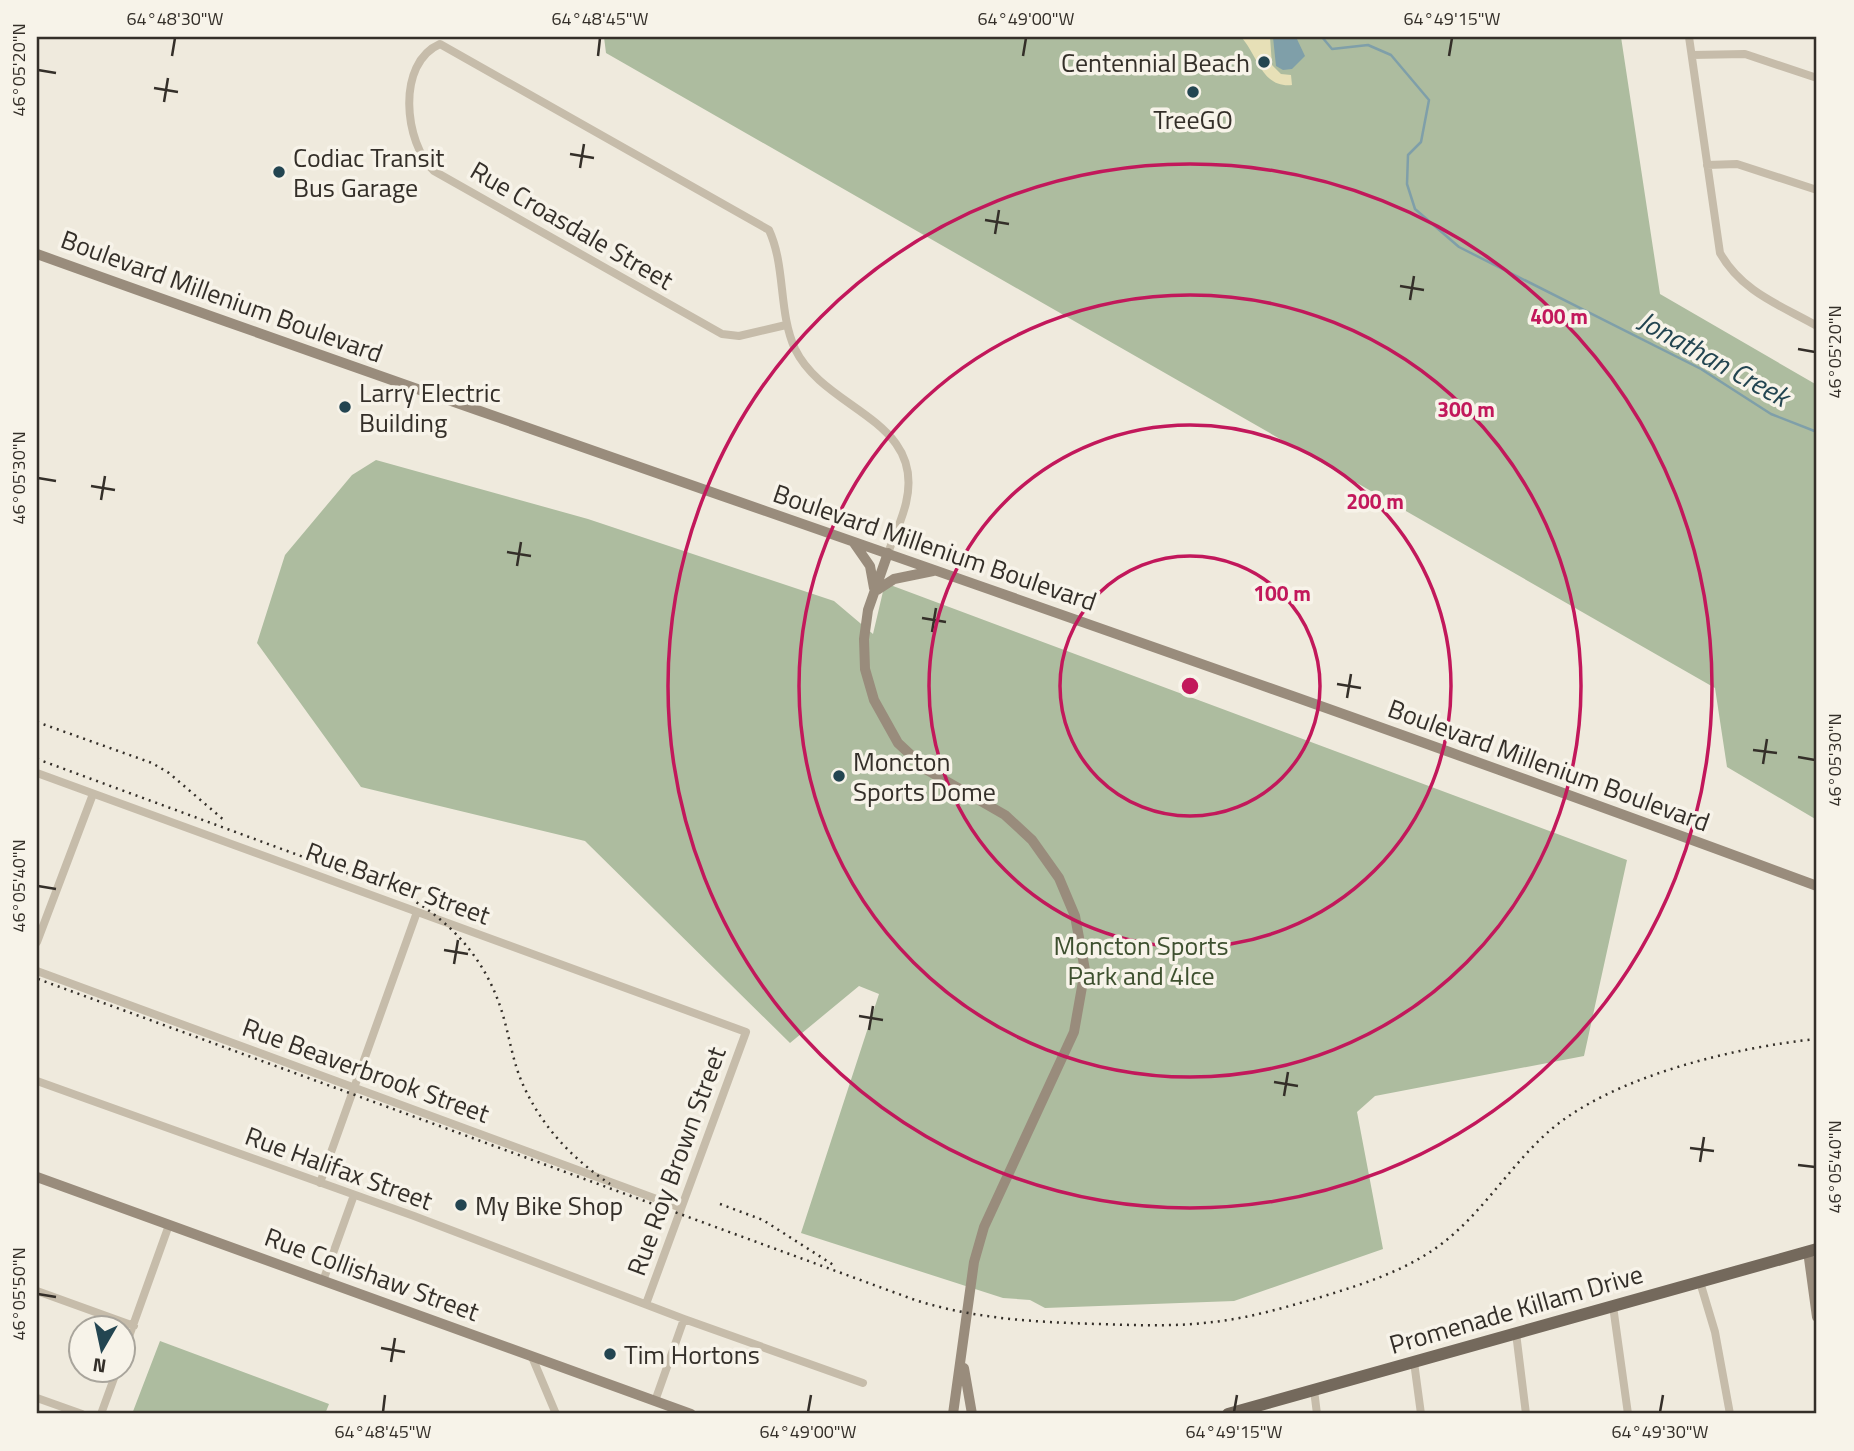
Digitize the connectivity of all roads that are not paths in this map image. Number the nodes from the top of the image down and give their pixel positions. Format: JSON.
{"nodes":[{"id":1,"x":1689,"y":37,"type":"edge"},
{"id":2,"x":1692,"y":55,"type":"junction"},
{"id":3,"x":1817,"y":78,"type":"edge"},
{"id":4,"x":1707,"y":165,"type":"junction"},
{"id":5,"x":1817,"y":190,"type":"edge"},
{"id":6,"x":37,"y":254,"type":"edge"},
{"id":7,"x":786,"y":325,"type":"junction"},
{"id":8,"x":1817,"y":326,"type":"edge"},
{"id":9,"x":852,"y":541,"type":"junction"},
{"id":10,"x":888,"y":553,"type":"junction"},
{"id":11,"x":936,"y":570,"type":"junction"},
{"id":12,"x":874,"y":592,"type":"junction"},
{"id":13,"x":37,"y":773,"type":"edge"},
{"id":14,"x":93,"y":794,"type":"junction"},
{"id":15,"x":1817,"y":886,"type":"edge"},
{"id":16,"x":417,"y":912,"type":"junction"},
{"id":17,"x":37,"y":942,"type":"edge"},
{"id":18,"x":37,"y":971,"type":"edge"},
{"id":19,"x":746,"y":1032,"type":"joint"},
{"id":20,"x":37,"y":1082,"type":"edge"},
{"id":21,"x":353,"y":1086,"type":"junction"},
{"id":22,"x":37,"y":1177,"type":"edge"},
{"id":23,"x":320,"y":1183,"type":"junction"},
{"id":24,"x":354,"y":1195,"type":"junction"},
{"id":25,"x":681,"y":1208,"type":"junction"},
{"id":26,"x":169,"y":1225,"type":"junction"},
{"id":27,"x":1813,"y":1250,"type":"edge"},
{"id":28,"x":323,"y":1281,"type":"junction"},
{"id":29,"x":1700,"y":1282,"type":"junction"},
{"id":30,"x":37,"y":1291,"type":"edge"},
{"id":31,"x":646,"y":1304,"type":"junction"},
{"id":32,"x":1613,"y":1306,"type":"junction"},
{"id":33,"x":101,"y":1314,"type":"edge"},
{"id":34,"x":1817,"y":1317,"type":"edge"},
{"id":35,"x":684,"y":1319,"type":"junction"},
{"id":36,"x":136,"y":1320,"type":"edge"},
{"id":37,"x":1516,"y":1333,"type":"junction"},
{"id":38,"x":962,"y":1348,"type":"junction"},
{"id":39,"x":532,"y":1357,"type":"junction"},
{"id":40,"x":1414,"y":1362,"type":"junction"},
{"id":41,"x":863,"y":1382,"type":"dead end"},
{"id":42,"x":112,"y":1384,"type":"edge"},
{"id":43,"x":1314,"y":1390,"type":"junction"},
{"id":44,"x":37,"y":1398,"type":"edge"},
{"id":45,"x":655,"y":1401,"type":"junction"},
{"id":46,"x":82,"y":1414,"type":"edge"},
{"id":47,"x":101,"y":1414,"type":"edge"},
{"id":48,"x":556,"y":1414,"type":"edge"},
{"id":49,"x":691,"y":1414,"type":"edge"},
{"id":50,"x":953,"y":1414,"type":"edge"},
{"id":51,"x":972,"y":1414,"type":"edge"},
{"id":52,"x":1228,"y":1414,"type":"edge"},
{"id":53,"x":1317,"y":1414,"type":"edge"},
{"id":54,"x":1421,"y":1414,"type":"edge"},
{"id":55,"x":1526,"y":1414,"type":"edge"},
{"id":56,"x":1628,"y":1414,"type":"edge"},
{"id":57,"x":1730,"y":1414,"type":"edge"}],
"edges":[{"from":1,"to":2,"type":"street"},
{"from":2,"to":3,"type":"street"},
{"from":2,"to":4,"type":"street"},
{"from":4,"to":5,"type":"street"},
{"from":4,"to":8,"type":"street"},
{"from":6,"to":9,"type":"main road","name":"Boulevard Millenium Boulevard"},
{"from":7,"to":7,"type":"street","name":"Rue Croasdale Street"},
{"from":7,"to":10,"type":"street"},
{"from":9,"to":10,"type":"main road","name":"Boulevard Millenium Boulevard"},
{"from":9,"to":12,"type":"main road"},
{"from":10,"to":11,"type":"main road","name":"Boulevard Millenium Boulevard"},
{"from":10,"to":12,"type":"main road"},
{"from":11,"to":12,"type":"main road"},
{"from":11,"to":15,"type":"main road","name":"Boulevard Millenium Boulevard"},
{"from":12,"to":38,"type":"main road"},
{"from":13,"to":14,"type":"street","name":"Rue Barker Street"},
{"from":14,"to":16,"type":"street","name":"Rue Barker Street"},
{"from":14,"to":17,"type":"street"},
{"from":16,"to":19,"type":"street","name":"Rue Barker Street"},
{"from":16,"to":21,"type":"street"},
{"from":18,"to":21,"type":"street","name":"Rue Beaverbrook Street"},
{"from":19,"to":25,"type":"street","name":"Rue Roy Brown Street"},
{"from":20,"to":23,"type":"street","name":"Rue Halifax Street"},
{"from":21,"to":23,"type":"street"},
{"from":21,"to":25,"type":"street","name":"Rue Beaverbrook Street"},
{"from":22,"to":26,"type":"main road","name":"Rue Collishaw Street"},
{"from":23,"to":24,"type":"street","name":"Rue Halifax Street"},
{"from":24,"to":28,"type":"street"},
{"from":24,"to":31,"type":"street","name":"Rue Halifax Street"},
{"from":25,"to":31,"type":"street","name":"Rue Roy Brown Street"},
{"from":26,"to":28,"type":"main road","name":"Rue Collishaw Street"},
{"from":26,"to":36,"type":"street"},
{"from":27,"to":29,"type":"main road","name":"Promenade Killam Drive"},
{"from":27,"to":34,"type":"main road"},
{"from":28,"to":39,"type":"main road","name":"Rue Collishaw Street"},
{"from":29,"to":32,"type":"main road","name":"Promenade Killam Drive"},
{"from":29,"to":57,"type":"street"},
{"from":30,"to":33,"type":"street"},
{"from":31,"to":35,"type":"street","name":"Rue Halifax Street"},
{"from":32,"to":37,"type":"main road","name":"Promenade Killam Drive"},
{"from":32,"to":56,"type":"street"},
{"from":35,"to":41,"type":"street","name":"Rue Halifax Street"},
{"from":35,"to":45,"type":"street"},
{"from":37,"to":40,"type":"main road","name":"Promenade Killam Drive"},
{"from":37,"to":55,"type":"street"},
{"from":38,"to":50,"type":"main road"},
{"from":38,"to":51,"type":"main road"},
{"from":39,"to":45,"type":"main road","name":"Rue Collishaw Street"},
{"from":39,"to":48,"type":"street"},
{"from":40,"to":43,"type":"main road","name":"Promenade Killam Drive"},
{"from":40,"to":54,"type":"street"},
{"from":42,"to":47,"type":"street"},
{"from":43,"to":52,"type":"main road","name":"Promenade Killam Drive"},
{"from":43,"to":53,"type":"street"},
{"from":44,"to":46,"type":"street"},
{"from":45,"to":49,"type":"main road","name":"Rue Collishaw Street"}]}
